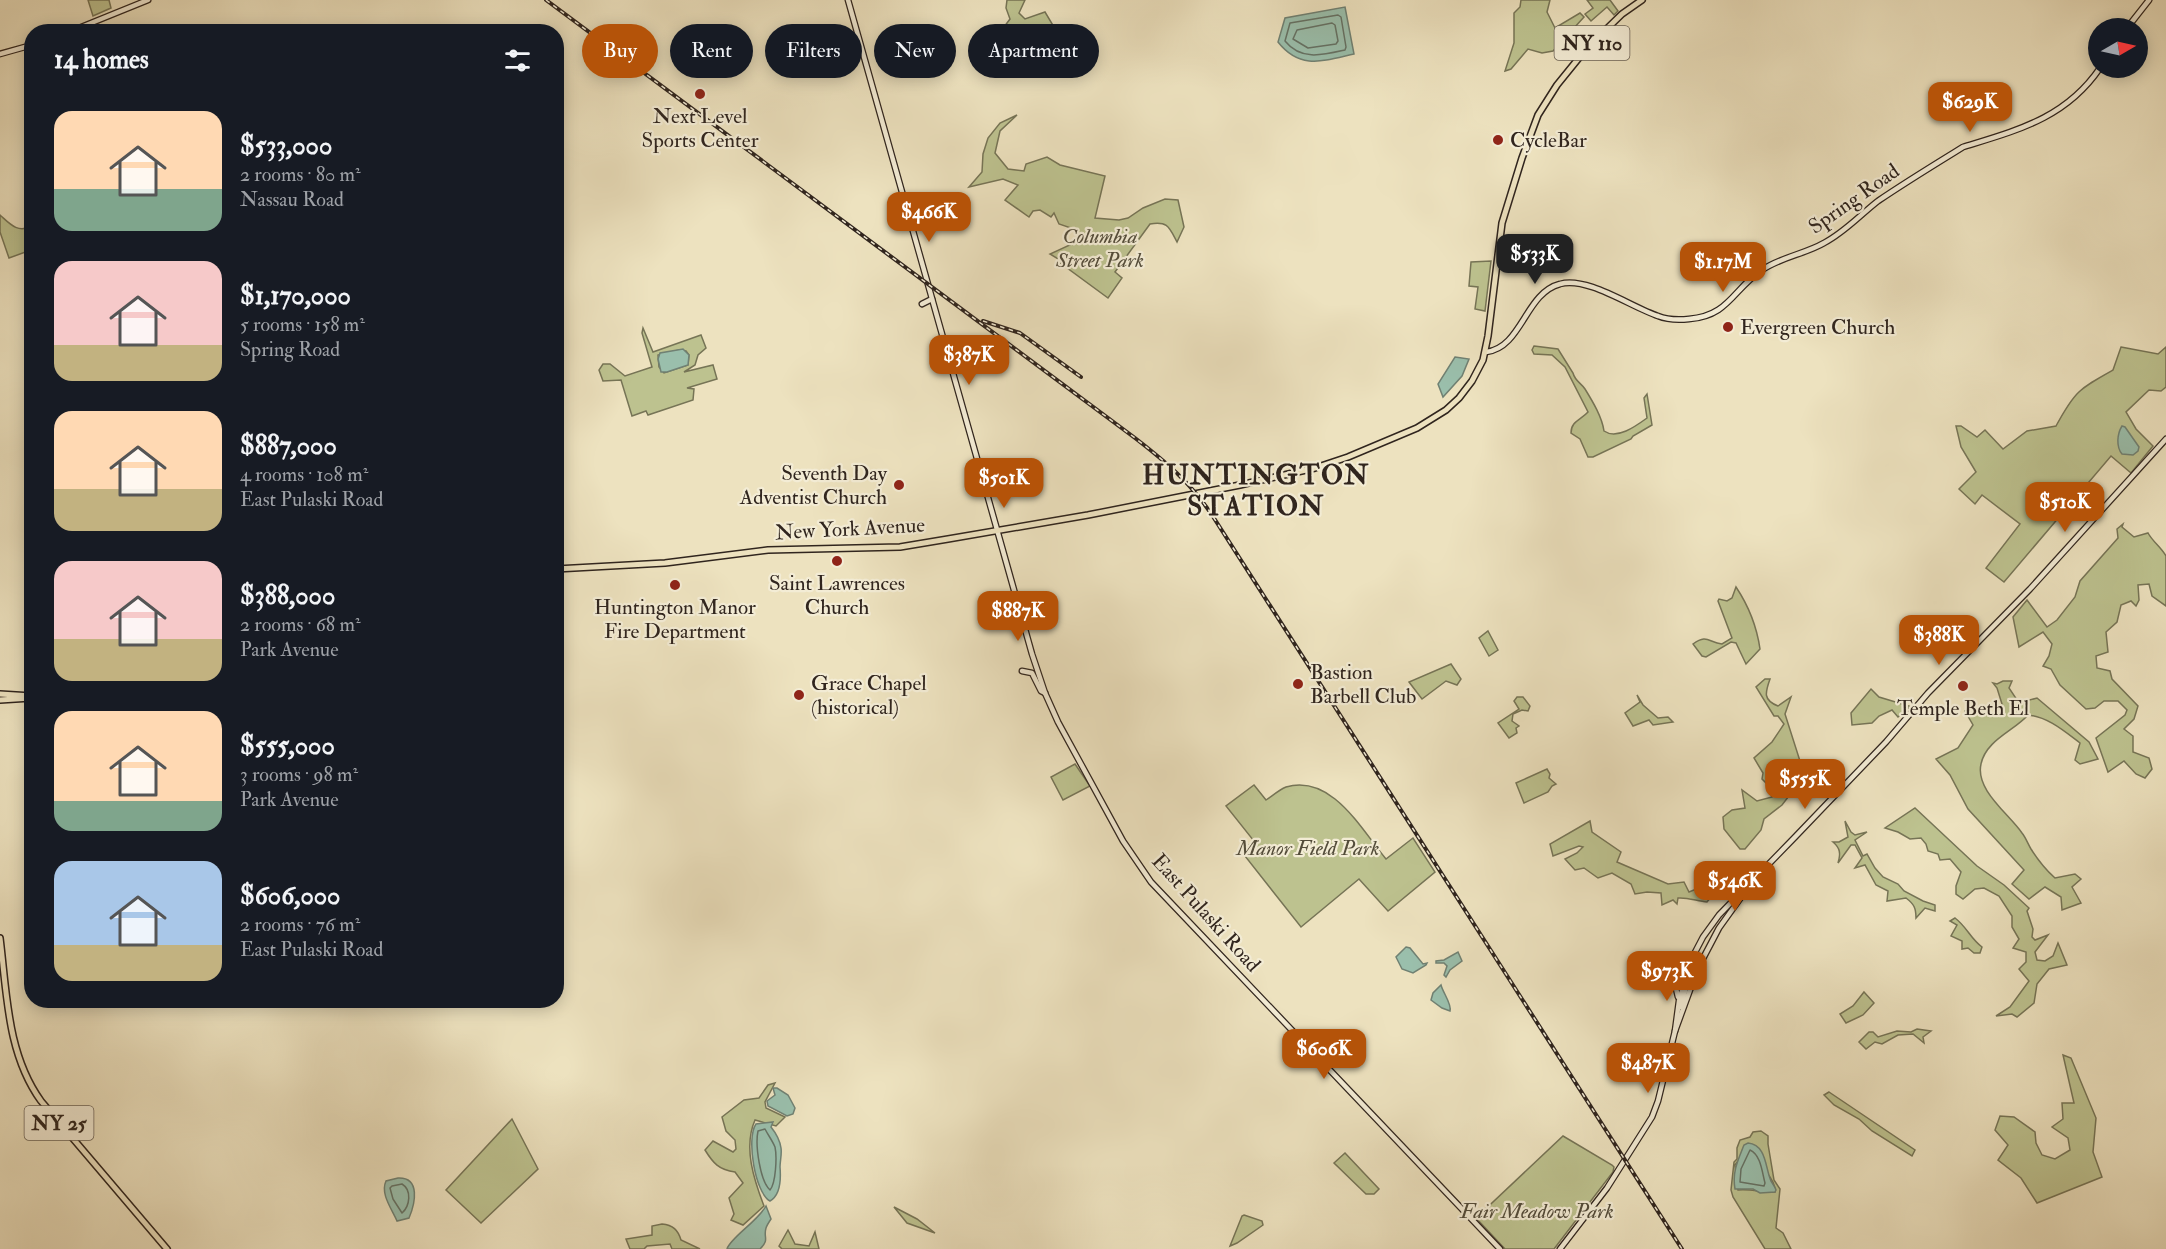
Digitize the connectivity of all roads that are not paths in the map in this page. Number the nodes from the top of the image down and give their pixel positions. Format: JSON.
{"nodes":[{"id":1,"x":148,"y":0,"type":"edge"},
{"id":2,"x":848,"y":0,"type":"edge"},
{"id":3,"x":1642,"y":0,"type":"edge"},
{"id":4,"x":2149,"y":0,"type":"edge"},
{"id":5,"x":2135,"y":18,"type":"edge"},
{"id":6,"x":89,"y":24,"type":"edge"},
{"id":7,"x":24,"y":47,"type":"edge"},
{"id":8,"x":0,"y":54,"type":"edge"},
{"id":9,"x":2092,"y":78,"type":"edge"},
{"id":10,"x":907,"y":209,"type":"junction"},
{"id":11,"x":897,"y":216,"type":"dead end"},
{"id":12,"x":932,"y":299,"type":"junction"},
{"id":13,"x":922,"y":304,"type":"dead end"},
{"id":14,"x":1486,"y":352,"type":"junction"},
{"id":15,"x":2166,"y":439,"type":"edge"},
{"id":16,"x":998,"y":531,"type":"junction"},
{"id":17,"x":564,"y":569,"type":"edge"},
{"id":18,"x":1022,"y":671,"type":"dead end"},
{"id":19,"x":1045,"y":693,"type":"junction"},
{"id":20,"x":0,"y":694,"type":"edge"},
{"id":21,"x":24,"y":696,"type":"edge"},
{"id":22,"x":24,"y":698,"type":"edge"},
{"id":23,"x":0,"y":700,"type":"edge"},
{"id":24,"x":1750,"y":884,"type":"junction"},
{"id":25,"x":1719,"y":915,"type":"junction"},
{"id":26,"x":1719,"y":928,"type":"junction"},
{"id":27,"x":0,"y":938,"type":"edge"},
{"id":28,"x":1697,"y":947,"type":"junction"},
{"id":29,"x":1698,"y":968,"type":"junction"},
{"id":30,"x":1685,"y":976,"type":"junction"},
{"id":31,"x":1679,"y":1001,"type":"junction"},
{"id":32,"x":1677,"y":1024,"type":"junction"},
{"id":33,"x":1675,"y":1031,"type":"junction"},
{"id":34,"x":167,"y":1249,"type":"edge"},
{"id":35,"x":1500,"y":1249,"type":"edge"},
{"id":36,"x":1560,"y":1249,"type":"edge"}],
"edges":[{"from":1,"to":6,"type":"main road"},
{"from":2,"to":10,"type":"main road","name":"East Pulaski Road"},
{"from":3,"to":14,"type":"main road","name":"New York Avenue","number":"NY 110"},
{"from":4,"to":5,"type":"main road"},
{"from":7,"to":8,"type":"main road"},
{"from":9,"to":14,"type":"main road","name":"Spring Road"},
{"from":10,"to":11,"type":"main road"},
{"from":10,"to":12,"type":"main road","name":"East Pulaski Road"},
{"from":12,"to":13,"type":"main road"},
{"from":12,"to":16,"type":"main road","name":"East Pulaski Road"},
{"from":14,"to":16,"type":"main road","name":"New York Avenue","number":"NY 110"},
{"from":15,"to":24,"type":"main road"},
{"from":16,"to":17,"type":"main road","name":"New York Avenue","number":"NY 110"},
{"from":16,"to":19,"type":"main road","name":"East Pulaski Road"},
{"from":18,"to":19,"type":"main road"},
{"from":19,"to":35,"type":"main road","name":"East Pulaski Road"},
{"from":20,"to":21,"type":"main road"},
{"from":22,"to":23,"type":"main road"},
{"from":24,"to":25,"type":"main road"},
{"from":24,"to":26,"type":"main road"},
{"from":25,"to":26,"type":"main road"},
{"from":25,"to":28,"type":"main road"},
{"from":26,"to":29,"type":"main road"},
{"from":27,"to":34,"type":"main road","number":"NY 25"},
{"from":28,"to":30,"type":"main road"},
{"from":28,"to":31,"type":"main road"},
{"from":29,"to":30,"type":"main road"},
{"from":29,"to":32,"type":"main road"},
{"from":30,"to":31,"type":"main road"},
{"from":30,"to":32,"type":"main road"},
{"from":31,"to":33,"type":"main road"},
{"from":32,"to":33,"type":"main road"},
{"from":33,"to":36,"type":"main road"}]}
